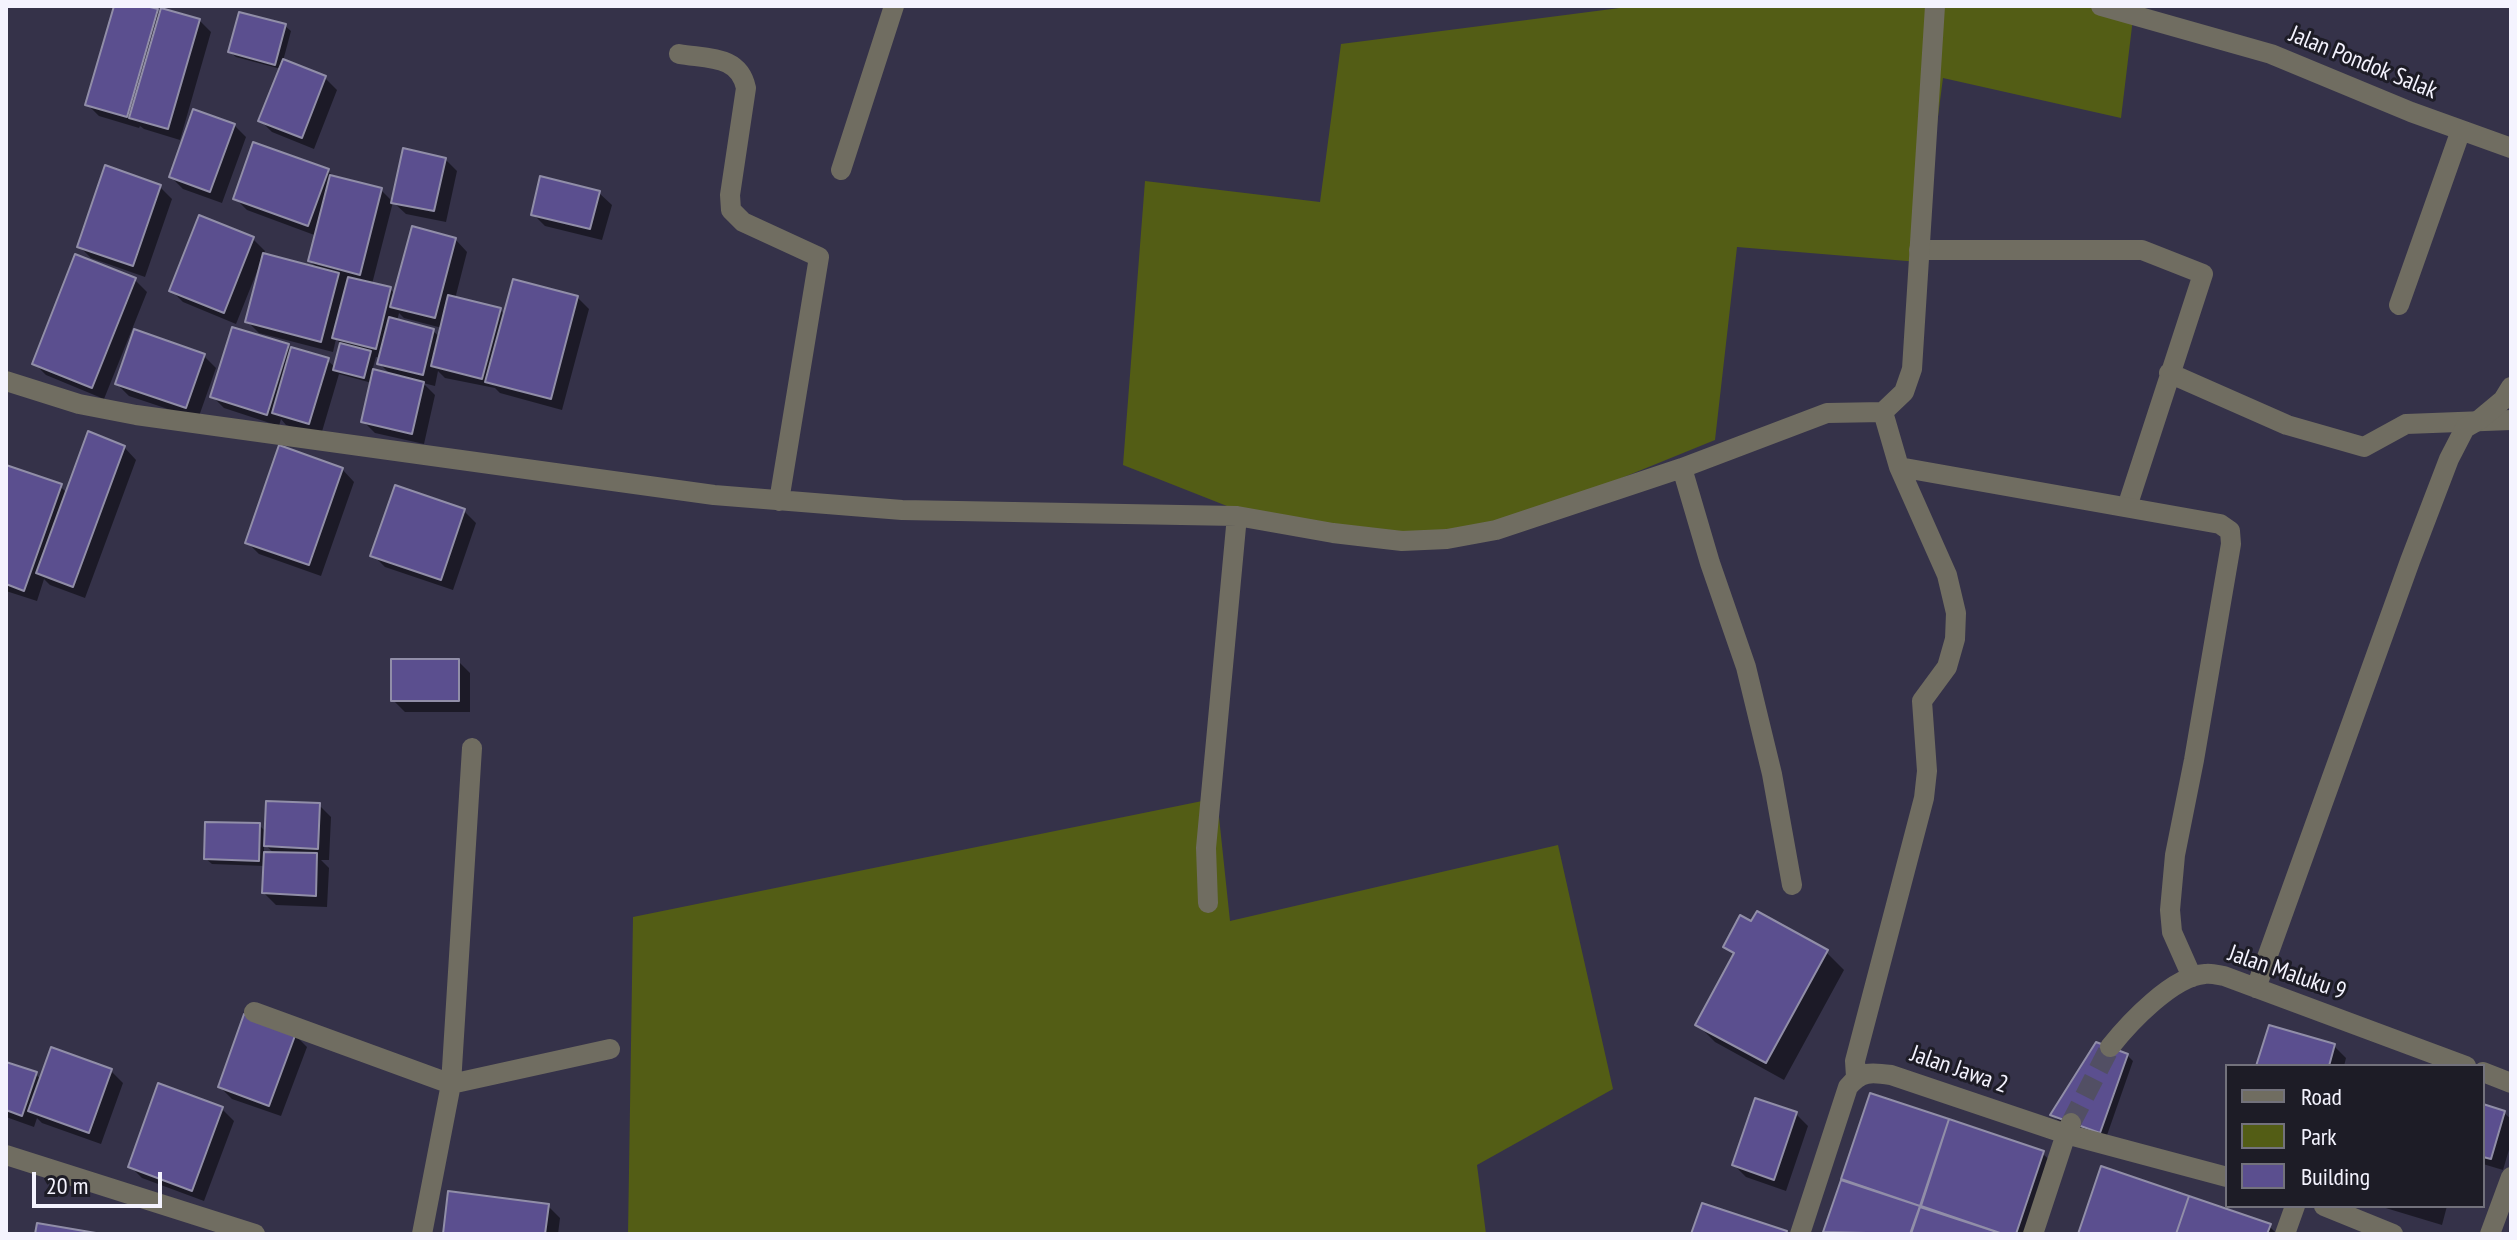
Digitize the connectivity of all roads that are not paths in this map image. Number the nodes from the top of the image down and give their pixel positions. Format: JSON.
{"nodes":[{"id":1,"x":894,"y":6,"type":"edge"},
{"id":2,"x":1935,"y":6,"type":"edge"},
{"id":3,"x":2101,"y":6,"type":"edge"},
{"id":4,"x":679,"y":54,"type":"dead end"},
{"id":5,"x":2461,"y":130,"type":"junction"},
{"id":6,"x":2511,"y":148,"type":"edge"},
{"id":7,"x":841,"y":170,"type":"dead end"},
{"id":8,"x":1919,"y":250,"type":"junction"},
{"id":9,"x":2399,"y":305,"type":"dead end"},
{"id":10,"x":2169,"y":373,"type":"junction"},
{"id":11,"x":6,"y":381,"type":"edge"},
{"id":12,"x":2511,"y":387,"type":"edge"},
{"id":13,"x":1883,"y":412,"type":"junction"},
{"id":14,"x":2479,"y":420,"type":"junction"},
{"id":15,"x":2511,"y":420,"type":"edge"},
{"id":16,"x":1899,"y":467,"type":"junction"},
{"id":17,"x":1682,"y":468,"type":"junction"},
{"id":18,"x":779,"y":501,"type":"junction"},
{"id":19,"x":2127,"y":507,"type":"junction"},
{"id":20,"x":1237,"y":516,"type":"junction"},
{"id":21,"x":472,"y":748,"type":"dead end"},
{"id":22,"x":1792,"y":885,"type":"dead end"},
{"id":23,"x":1208,"y":903,"type":"dead end"},
{"id":24,"x":2192,"y":977,"type":"junction"},
{"id":25,"x":2256,"y":988,"type":"junction"},
{"id":26,"x":254,"y":1012,"type":"dead end"},
{"id":27,"x":2110,"y":1047,"type":"tunnel mouth"},
{"id":28,"x":610,"y":1049,"type":"dead end"},
{"id":29,"x":2461,"y":1064,"type":"edge"},
{"id":30,"x":2485,"y":1073,"type":"edge"},
{"id":31,"x":1856,"y":1077,"type":"junction"},
{"id":32,"x":2511,"y":1083,"type":"edge"},
{"id":33,"x":451,"y":1084,"type":"junction"},
{"id":34,"x":2068,"y":1128,"type":"junction"},
{"id":35,"x":6,"y":1155,"type":"edge"},
{"id":36,"x":2225,"y":1176,"type":"edge"},
{"id":37,"x":2511,"y":1177,"type":"edge"},
{"id":38,"x":2294,"y":1208,"type":"edge"},
{"id":39,"x":2329,"y":1208,"type":"edge"},
{"id":40,"x":255,"y":1234,"type":"edge"},
{"id":41,"x":422,"y":1234,"type":"edge"},
{"id":42,"x":1800,"y":1234,"type":"edge"},
{"id":43,"x":2033,"y":1234,"type":"edge"},
{"id":44,"x":2285,"y":1234,"type":"edge"},
{"id":45,"x":2393,"y":1234,"type":"edge"},
{"id":46,"x":2490,"y":1234,"type":"edge"}],
"edges":[{"from":1,"to":7,"type":"street"},
{"from":2,"to":8,"type":"street"},
{"from":3,"to":5,"type":"street","name":"Jalan Pondok Salak"},
{"from":4,"to":18,"type":"street"},
{"from":5,"to":6,"type":"street","name":"Jalan Pondok Salak"},
{"from":5,"to":9,"type":"street"},
{"from":8,"to":10,"type":"street"},
{"from":8,"to":13,"type":"street"},
{"from":10,"to":14,"type":"street"},
{"from":10,"to":19,"type":"street"},
{"from":11,"to":18,"type":"street"},
{"from":12,"to":14,"type":"street"},
{"from":13,"to":16,"type":"street"},
{"from":13,"to":17,"type":"street"},
{"from":14,"to":15,"type":"street"},
{"from":14,"to":25,"type":"street"},
{"from":16,"to":19,"type":"street"},
{"from":16,"to":31,"type":"street"},
{"from":17,"to":20,"type":"street"},
{"from":17,"to":22,"type":"street"},
{"from":18,"to":20,"type":"street"},
{"from":19,"to":24,"type":"street"},
{"from":20,"to":23,"type":"street"},
{"from":21,"to":33,"type":"street"},
{"from":24,"to":25,"type":"street","name":"Jalan Maluku 9"},
{"from":24,"to":27,"type":"street","name":"Jalan Maluku 9"},
{"from":25,"to":29,"type":"street","name":"Jalan Maluku 9"},
{"from":26,"to":33,"type":"street"},
{"from":28,"to":33,"type":"street"},
{"from":30,"to":32,"type":"street"},
{"from":31,"to":34,"type":"street","name":"Jalan Jawa 2"},
{"from":31,"to":42,"type":"street"},
{"from":33,"to":41,"type":"street"},
{"from":34,"to":36,"type":"street","name":"Jalan Jawa 2"},
{"from":34,"to":43,"type":"street"},
{"from":35,"to":40,"type":"street"},
{"from":37,"to":46,"type":"street"},
{"from":38,"to":44,"type":"street"},
{"from":39,"to":45,"type":"street"}]}
